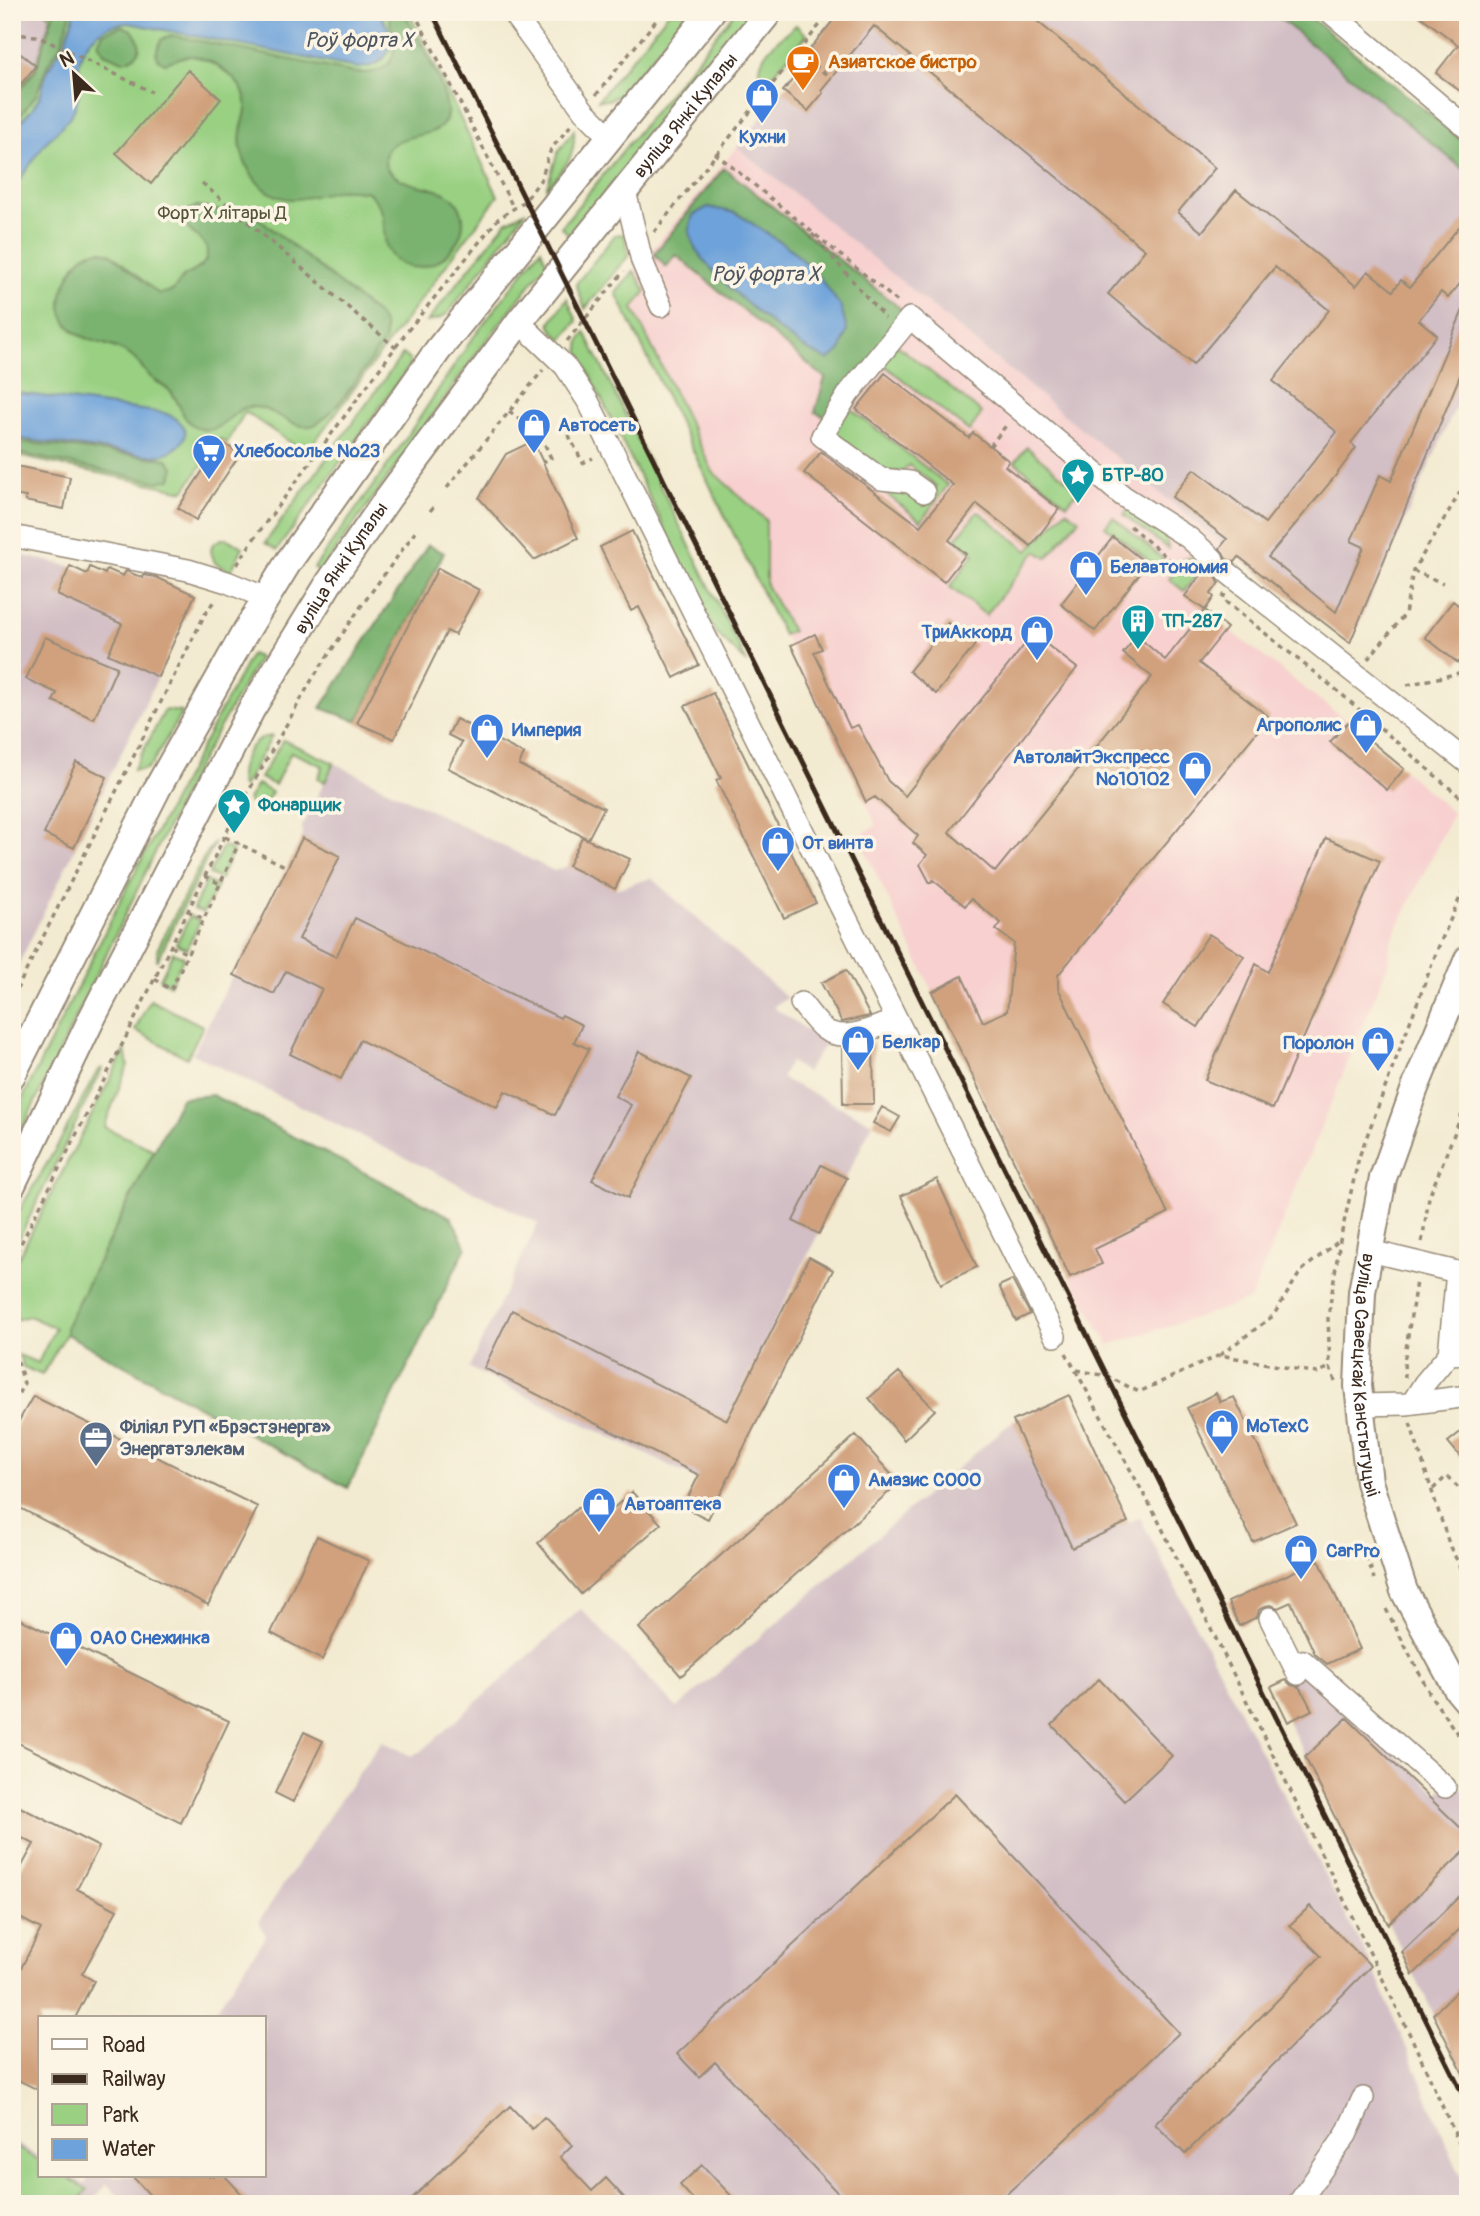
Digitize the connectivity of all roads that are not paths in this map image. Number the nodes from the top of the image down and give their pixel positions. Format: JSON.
{"nodes":[{"id":1,"x":512,"y":12,"type":"edge"},
{"id":2,"x":711,"y":12,"type":"edge"},
{"id":3,"x":769,"y":12,"type":"edge"},
{"id":4,"x":1330,"y":12,"type":"edge"},
{"id":5,"x":1468,"y":129,"type":"edge"},
{"id":6,"x":611,"y":138,"type":"junction"},
{"id":7,"x":625,"y":191,"type":"junction"},
{"id":8,"x":661,"y":306,"type":"dead end"},
{"id":9,"x":519,"y":322,"type":"junction"},
{"id":10,"x":924,"y":492,"type":"dead end"},
{"id":11,"x":12,"y":537,"type":"edge"},
{"id":12,"x":266,"y":598,"type":"junction"},
{"id":13,"x":305,"y":621,"type":"junction"},
{"id":14,"x":1468,"y":763,"type":"edge"},
{"id":15,"x":1468,"y":959,"type":"edge"},
{"id":16,"x":801,"y":1003,"type":"dead end"},
{"id":17,"x":1458,"y":1007,"type":"edge"},
{"id":18,"x":896,"y":1020,"type":"junction"},
{"id":19,"x":12,"y":1075,"type":"edge"},
{"id":20,"x":12,"y":1185,"type":"edge"},
{"id":21,"x":1370,"y":1251,"type":"junction"},
{"id":22,"x":1463,"y":1274,"type":"edge"},
{"id":23,"x":1055,"y":1336,"type":"road end"},
{"id":24,"x":1458,"y":1353,"type":"edge"},
{"id":25,"x":1468,"y":1396,"type":"edge"},
{"id":26,"x":1412,"y":1403,"type":"junction"},
{"id":27,"x":1360,"y":1405,"type":"junction"},
{"id":28,"x":1270,"y":1618,"type":"dead end"},
{"id":29,"x":1468,"y":1702,"type":"edge"},
{"id":30,"x":1445,"y":1787,"type":"dead end"},
{"id":31,"x":1363,"y":2098,"type":"dead end"},
{"id":32,"x":1298,"y":2204,"type":"edge"}],
"edges":[{"from":1,"to":6,"type":"lane"},
{"from":2,"to":6,"type":"main road"},
{"from":3,"to":7,"type":"main road","name":"вуліца Янкі Купалы"},
{"from":4,"to":5,"type":"lane"},
{"from":6,"to":12,"type":"main road"},
{"from":7,"to":8,"type":"lane"},
{"from":7,"to":9,"type":"main road","name":"вуліца Янкі Купалы"},
{"from":9,"to":13,"type":"main road","name":"вуліца Янкі Купалы"},
{"from":9,"to":18,"type":"lane"},
{"from":10,"to":14,"type":"lane"},
{"from":11,"to":12,"type":"lane"},
{"from":12,"to":13,"type":"main road"},
{"from":12,"to":19,"type":"main road"},
{"from":13,"to":20,"type":"main road","name":"вуліца Янкі Купалы"},
{"from":15,"to":17,"type":"main road","name":"вуліца Савецкай Канстытуцыі"},
{"from":16,"to":18,"type":"lane"},
{"from":17,"to":21,"type":"main road","name":"вуліца Савецкай Канстытуцыі"},
{"from":18,"to":23,"type":"lane"},
{"from":21,"to":22,"type":"lane"},
{"from":21,"to":27,"type":"main road","name":"вуліца Савецкай Канстытуцыі"},
{"from":22,"to":24,"type":"lane"},
{"from":24,"to":26,"type":"lane"},
{"from":25,"to":26,"type":"lane"},
{"from":26,"to":27,"type":"lane"},
{"from":27,"to":29,"type":"main road","name":"вуліца Савецкай Канстытуцыі"},
{"from":28,"to":30,"type":"lane"},
{"from":31,"to":32,"type":"lane"}]}
